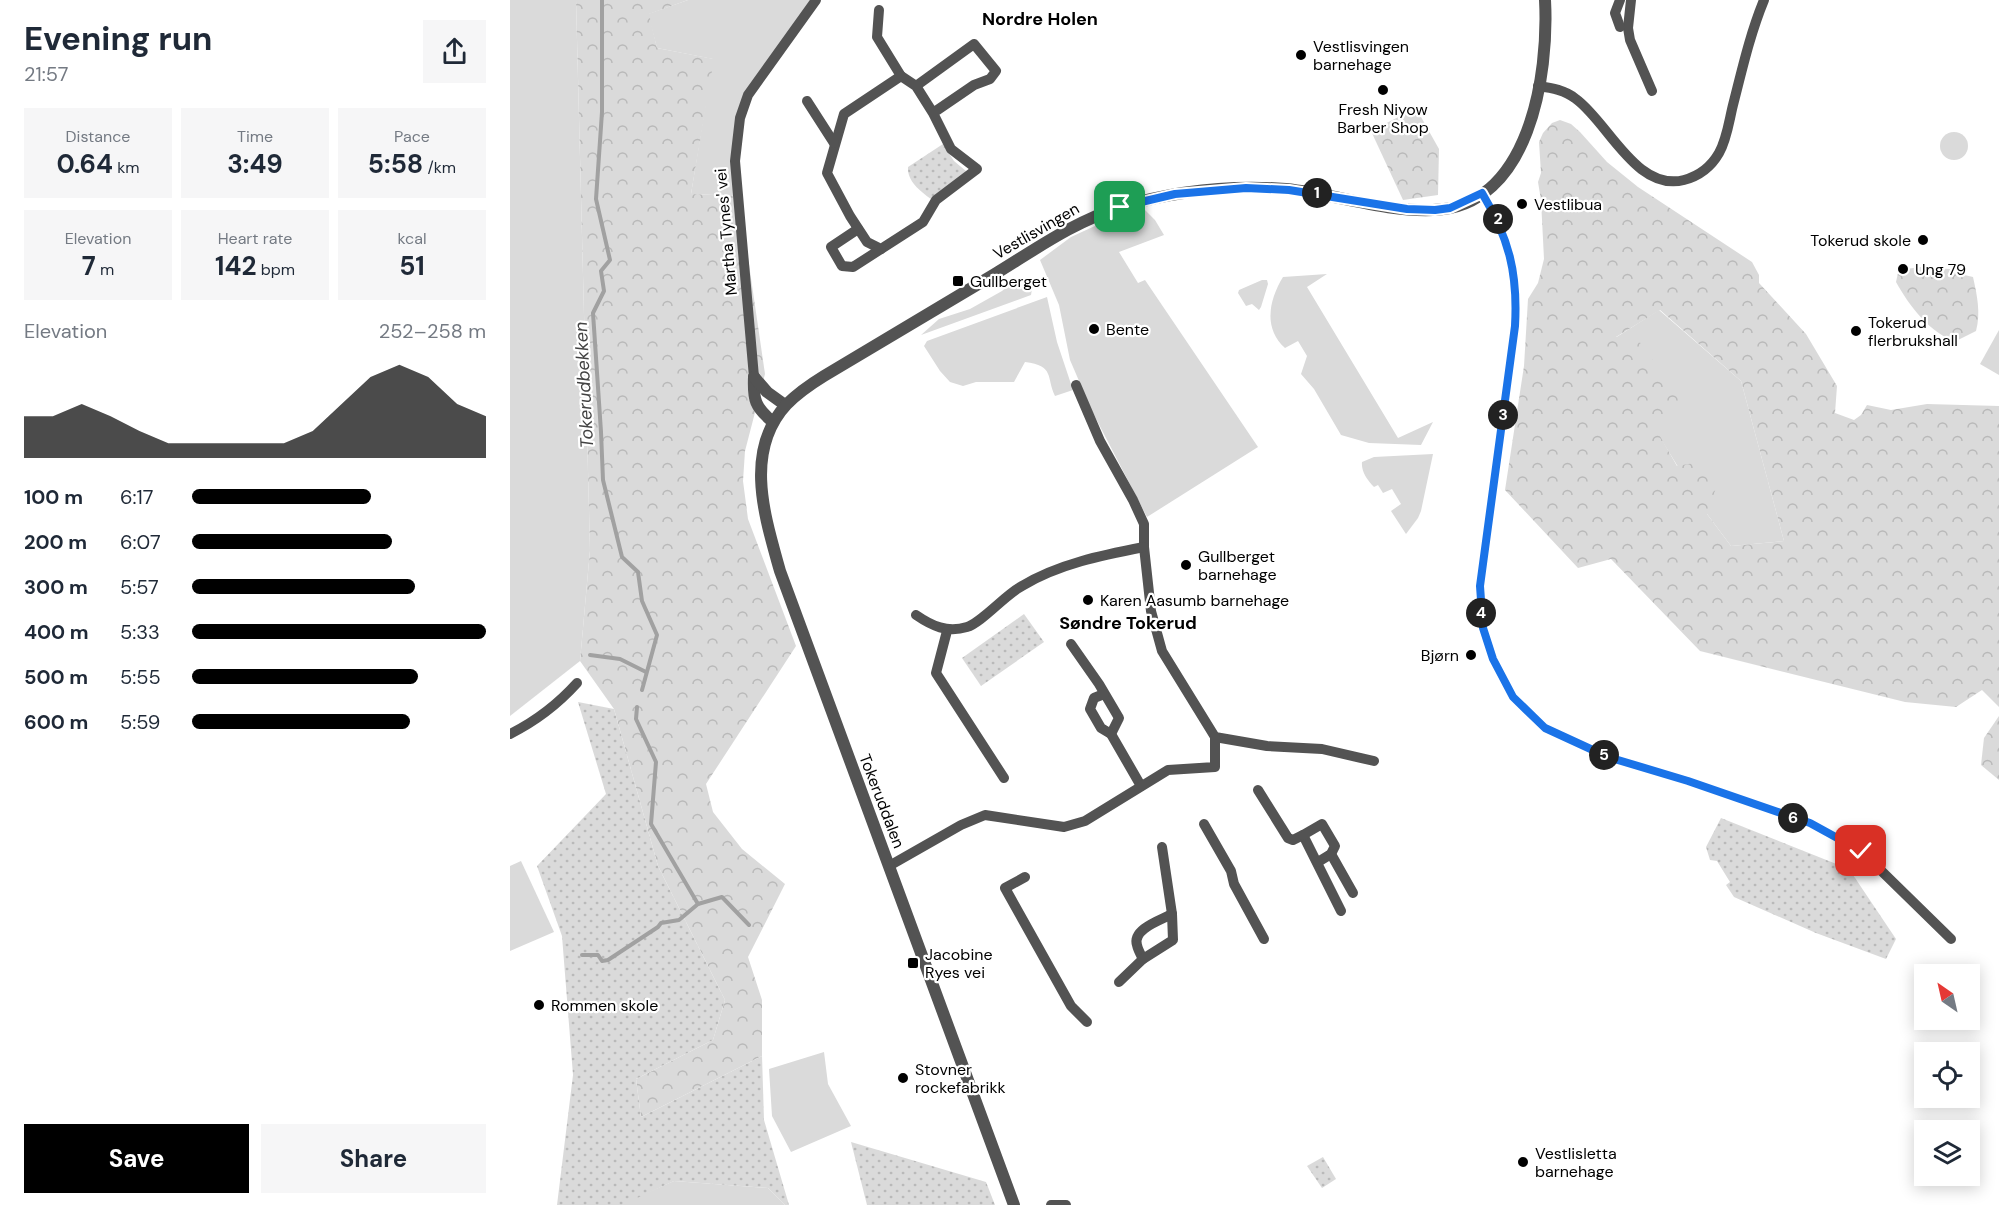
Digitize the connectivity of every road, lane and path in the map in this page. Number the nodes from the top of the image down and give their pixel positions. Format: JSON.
{"nodes":[{"id":1,"x":816,"y":0,"type":"edge"},
{"id":2,"x":1545,"y":0,"type":"edge"},
{"id":3,"x":1620,"y":0,"type":"edge"},
{"id":4,"x":1630,"y":0,"type":"edge"},
{"id":5,"x":1764,"y":0,"type":"edge"},
{"id":6,"x":879,"y":10,"type":"dead end"},
{"id":7,"x":1624,"y":27,"type":"junction"},
{"id":8,"x":901,"y":76,"type":"junction"},
{"id":9,"x":916,"y":86,"type":"junction"},
{"id":10,"x":1538,"y":86,"type":"junction"},
{"id":11,"x":1652,"y":91,"type":"dead end"},
{"id":12,"x":807,"y":101,"type":"dead end"},
{"id":13,"x":933,"y":112,"type":"junction"},
{"id":14,"x":834,"y":143,"type":"junction"},
{"id":15,"x":1482,"y":193,"type":"junction"},
{"id":16,"x":858,"y":229,"type":"junction"},
{"id":17,"x":881,"y":249,"type":"junction"},
{"id":18,"x":754,"y":376,"type":"junction"},
{"id":19,"x":1076,"y":386,"type":"dead end"},
{"id":20,"x":785,"y":405,"type":"junction"},
{"id":21,"x":773,"y":422,"type":"junction"},
{"id":22,"x":1144,"y":548,"type":"junction"},
{"id":23,"x":916,"y":615,"type":"dead end"},
{"id":24,"x":948,"y":631,"type":"junction"},
{"id":25,"x":1071,"y":644,"type":"dead end"},
{"id":26,"x":577,"y":683,"type":"dead end"},
{"id":27,"x":1104,"y":694,"type":"junction"},
{"id":28,"x":510,"y":734,"type":"edge"},
{"id":29,"x":1111,"y":734,"type":"junction"},
{"id":30,"x":1215,"y":737,"type":"junction"},
{"id":31,"x":1374,"y":761,"type":"dead end"},
{"id":32,"x":1004,"y":778,"type":"dead end"},
{"id":33,"x":1141,"y":786,"type":"junction"},
{"id":34,"x":1258,"y":790,"type":"dead end"},
{"id":35,"x":1204,"y":825,"type":"dead end"},
{"id":36,"x":1303,"y":835,"type":"junction"},
{"id":37,"x":1162,"y":847,"type":"dead end"},
{"id":38,"x":1331,"y":854,"type":"junction"},
{"id":39,"x":1318,"y":862,"type":"junction"},
{"id":40,"x":889,"y":866,"type":"junction"},
{"id":41,"x":1025,"y":877,"type":"dead end"},
{"id":42,"x":1353,"y":893,"type":"dead end"},
{"id":43,"x":1341,"y":911,"type":"dead end"},
{"id":44,"x":1172,"y":914,"type":"junction"},
{"id":45,"x":1264,"y":939,"type":"dead end"},
{"id":46,"x":1950,"y":939,"type":"dead end"},
{"id":47,"x":1143,"y":959,"type":"junction"},
{"id":48,"x":1119,"y":982,"type":"dead end"},
{"id":49,"x":1087,"y":1022,"type":"dead end"},
{"id":50,"x":1014,"y":1205,"type":"edge"},
{"id":51,"x":1051,"y":1205,"type":"edge"},
{"id":52,"x":1066,"y":1205,"type":"edge"}],
"edges":[{"from":1,"to":18,"type":"street","name":"Martha Tynes' vei"},
{"from":2,"to":10,"type":"street","name":"Vestlisvingen"},
{"from":3,"to":7,"type":"street"},
{"from":4,"to":7,"type":"street"},
{"from":5,"to":10,"type":"street"},
{"from":6,"to":8,"type":"street"},
{"from":7,"to":11,"type":"street"},
{"from":8,"to":9,"type":"street"},
{"from":8,"to":14,"type":"street"},
{"from":9,"to":13,"type":"street"},
{"from":9,"to":13,"type":"street"},
{"from":10,"to":15,"type":"street","name":"Vestlisvingen"},
{"from":12,"to":14,"type":"street"},
{"from":13,"to":17,"type":"street"},
{"from":14,"to":16,"type":"street"},
{"from":15,"to":20,"type":"street","name":"Vestlisvingen"},
{"from":15,"to":46,"type":"street"},
{"from":16,"to":17,"type":"street"},
{"from":16,"to":17,"type":"street"},
{"from":18,"to":20,"type":"street"},
{"from":18,"to":21,"type":"street"},
{"from":19,"to":22,"type":"street"},
{"from":20,"to":21,"type":"street","name":"Tokeruddalen"},
{"from":21,"to":40,"type":"street","name":"Tokeruddalen"},
{"from":22,"to":24,"type":"street"},
{"from":22,"to":30,"type":"street"},
{"from":23,"to":24,"type":"street"},
{"from":24,"to":32,"type":"street"},
{"from":25,"to":27,"type":"street"},
{"from":26,"to":28,"type":"street"},
{"from":27,"to":29,"type":"street"},
{"from":27,"to":29,"type":"street"},
{"from":29,"to":33,"type":"street"},
{"from":30,"to":31,"type":"street"},
{"from":30,"to":33,"type":"street"},
{"from":33,"to":40,"type":"street"},
{"from":34,"to":36,"type":"street"},
{"from":35,"to":45,"type":"street"},
{"from":36,"to":38,"type":"street"},
{"from":36,"to":39,"type":"street"},
{"from":37,"to":44,"type":"street"},
{"from":38,"to":39,"type":"street"},
{"from":38,"to":42,"type":"street"},
{"from":39,"to":43,"type":"street"},
{"from":40,"to":50,"type":"street","name":"Tokeruddalen"},
{"from":41,"to":49,"type":"street"},
{"from":44,"to":47,"type":"street"},
{"from":44,"to":47,"type":"street"},
{"from":47,"to":48,"type":"street"},
{"from":51,"to":52,"type":"street"}]}
